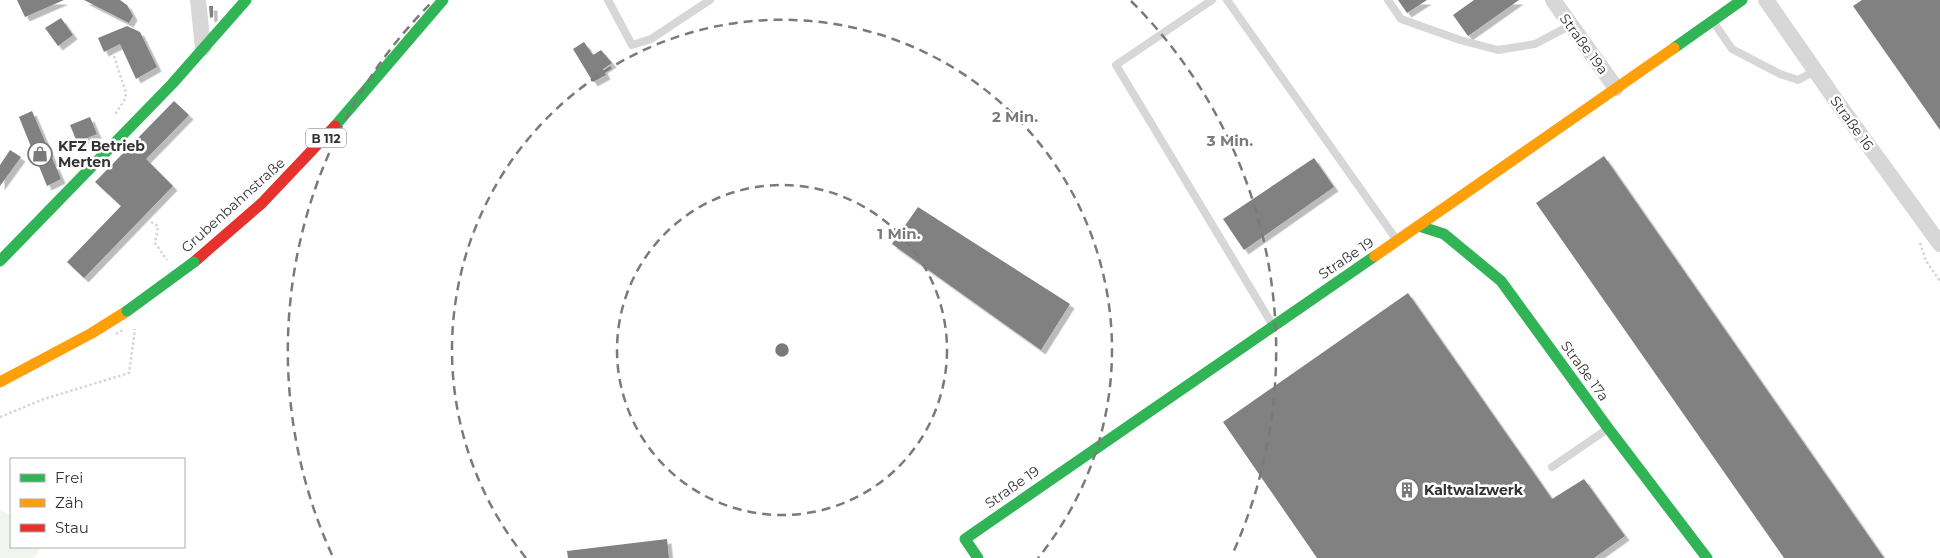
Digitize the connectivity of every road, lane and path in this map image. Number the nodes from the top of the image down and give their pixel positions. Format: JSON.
{"nodes":[{"id":1,"x":198,"y":0,"type":"edge"},
{"id":2,"x":246,"y":0,"type":"edge"},
{"id":3,"x":443,"y":0,"type":"edge"},
{"id":4,"x":608,"y":0,"type":"edge"},
{"id":5,"x":710,"y":0,"type":"edge"},
{"id":6,"x":1212,"y":0,"type":"edge"},
{"id":7,"x":1227,"y":0,"type":"edge"},
{"id":8,"x":1388,"y":0,"type":"edge"},
{"id":9,"x":1553,"y":0,"type":"edge"},
{"id":10,"x":1742,"y":0,"type":"edge"},
{"id":11,"x":1766,"y":0,"type":"edge"},
{"id":12,"x":1713,"y":21,"type":"junction"},
{"id":13,"x":1570,"y":25,"type":"junction"},
{"id":14,"x":203,"y":48,"type":"junction"},
{"id":15,"x":114,"y":56,"type":"dead end"},
{"id":16,"x":1815,"y":71,"type":"junction"},
{"id":17,"x":1616,"y":88,"type":"junction"},
{"id":18,"x":110,"y":123,"type":"dead end"},
{"id":19,"x":1419,"y":226,"type":"junction"},
{"id":20,"x":1397,"y":241,"type":"junction"},
{"id":21,"x":1940,"y":244,"type":"edge"},
{"id":22,"x":0,"y":261,"type":"edge"},
{"id":23,"x":1272,"y":325,"type":"junction"},
{"id":24,"x":0,"y":382,"type":"edge"},
{"id":25,"x":1608,"y":428,"type":"junction"},
{"id":26,"x":1552,"y":467,"type":"dead end"},
{"id":27,"x":978,"y":558,"type":"edge"},
{"id":28,"x":1707,"y":558,"type":"edge"}],
"edges":[{"from":1,"to":14,"type":"street"},
{"from":2,"to":14,"type":"street"},
{"from":3,"to":24,"type":"street","name":"Grubenbahnstraße","number":"B 112","bridge":true},
{"from":4,"to":5,"type":"lane"},
{"from":6,"to":23,"type":"lane"},
{"from":7,"to":20,"type":"lane"},
{"from":8,"to":13,"type":"lane"},
{"from":9,"to":13,"type":"street","name":"Straße 19a"},
{"from":10,"to":12,"type":"street","name":"Straße 19"},
{"from":11,"to":16,"type":"street","name":"Straße 16"},
{"from":12,"to":16,"type":"lane"},
{"from":12,"to":17,"type":"street","name":"Straße 19"},
{"from":13,"to":17,"type":"street","name":"Straße 19a"},
{"from":14,"to":22,"type":"street"},
{"from":15,"to":18,"type":"path"},
{"from":16,"to":21,"type":"street","name":"Straße 16"},
{"from":17,"to":19,"type":"street","name":"Straße 19"},
{"from":19,"to":20,"type":"street","name":"Straße 19"},
{"from":19,"to":25,"type":"street","name":"Straße 17a"},
{"from":20,"to":23,"type":"street","name":"Straße 19"},
{"from":23,"to":27,"type":"street","name":"Straße 19"},
{"from":25,"to":26,"type":"lane"},
{"from":25,"to":28,"type":"street","name":"Straße 17a"}]}
